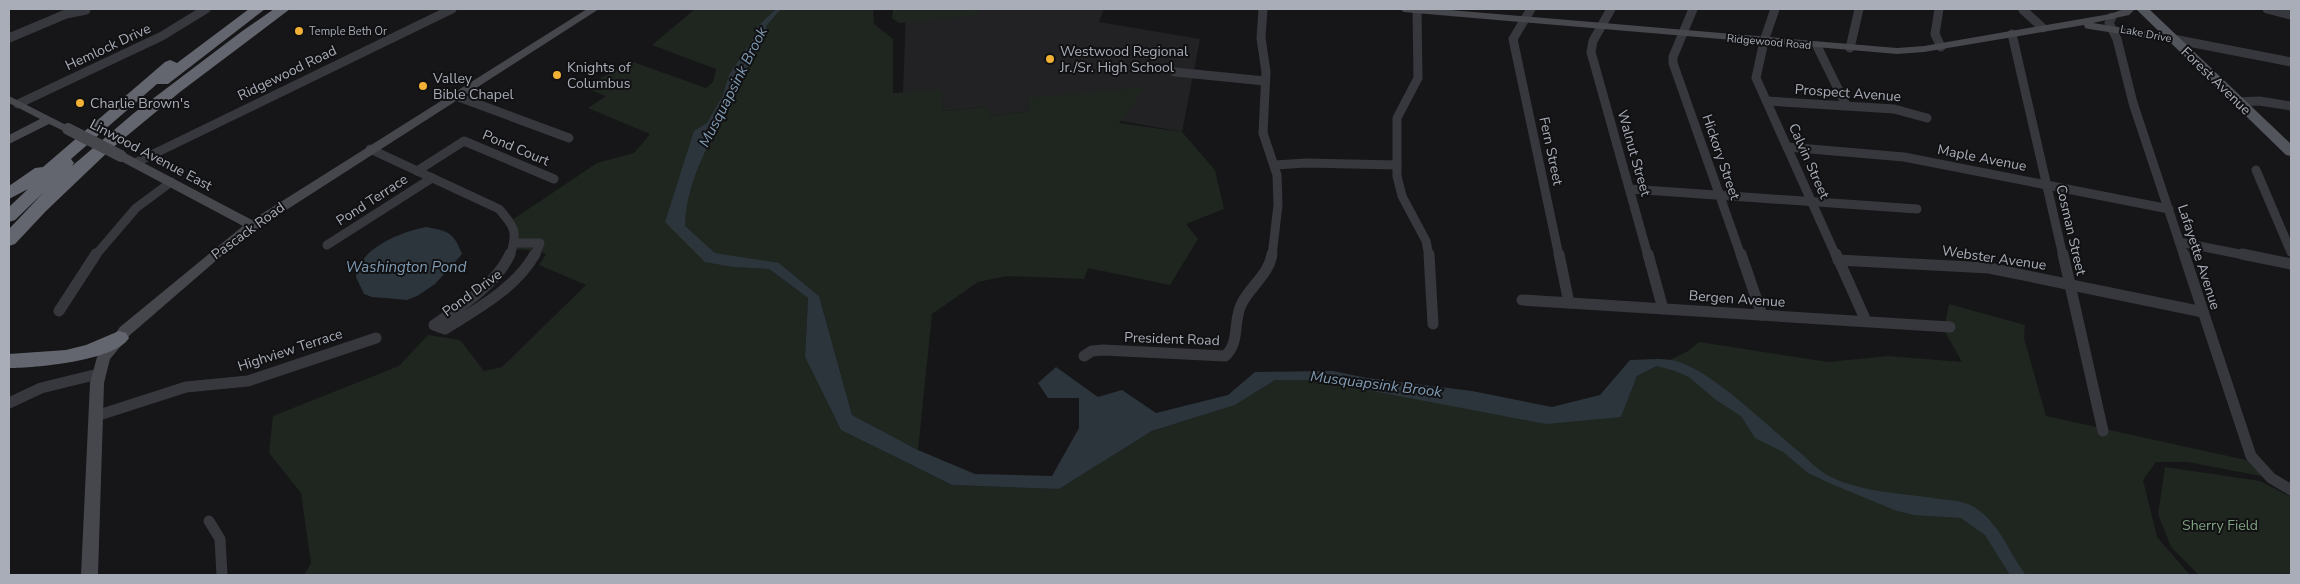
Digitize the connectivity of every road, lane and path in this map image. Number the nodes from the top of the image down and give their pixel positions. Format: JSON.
{"nodes":[{"id":1,"x":206,"y":9,"type":"edge"},
{"id":2,"x":240,"y":9,"type":"edge"},
{"id":3,"x":258,"y":9,"type":"edge"},
{"id":4,"x":283,"y":9,"type":"edge"},
{"id":5,"x":452,"y":9,"type":"edge"},
{"id":6,"x":594,"y":9,"type":"edge"},
{"id":7,"x":1262,"y":9,"type":"edge"},
{"id":8,"x":1404,"y":9,"type":"edge"},
{"id":9,"x":1530,"y":9,"type":"edge"},
{"id":10,"x":1611,"y":9,"type":"edge"},
{"id":11,"x":1693,"y":9,"type":"edge"},
{"id":12,"x":1775,"y":9,"type":"edge"},
{"id":13,"x":1859,"y":9,"type":"edge"},
{"id":14,"x":1939,"y":9,"type":"edge"},
{"id":15,"x":2130,"y":9,"type":"edge"},
{"id":16,"x":2142,"y":9,"type":"edge"},
{"id":17,"x":2267,"y":9,"type":"edge"},
{"id":18,"x":86,"y":10,"type":"edge"},
{"id":19,"x":1417,"y":10,"type":"edge"},
{"id":20,"x":1451,"y":10,"type":"edge"},
{"id":21,"x":2023,"y":10,"type":"dead end"},
{"id":22,"x":2291,"y":15,"type":"edge"},
{"id":23,"x":1524,"y":19,"type":"junction"},
{"id":24,"x":2112,"y":22,"type":"junction"},
{"id":25,"x":1602,"y":26,"type":"junction"},
{"id":26,"x":2058,"y":26,"type":"joint"},
{"id":27,"x":2043,"y":28,"type":"junction"},
{"id":28,"x":1682,"y":34,"type":"junction"},
{"id":29,"x":2012,"y":34,"type":"junction"},
{"id":30,"x":9,"y":38,"type":"edge"},
{"id":31,"x":2173,"y":39,"type":"junction"},
{"id":32,"x":1764,"y":41,"type":"junction"},
{"id":33,"x":1817,"y":46,"type":"junction"},
{"id":34,"x":1940,"y":47,"type":"junction"},
{"id":35,"x":1850,"y":48,"type":"junction"},
{"id":36,"x":2291,"y":62,"type":"edge"},
{"id":37,"x":1176,"y":72,"type":"dead end"},
{"id":38,"x":1265,"y":80,"type":"junction"},
{"id":39,"x":456,"y":96,"type":"junction"},
{"id":40,"x":128,"y":99,"type":"junction"},
{"id":41,"x":13,"y":101,"type":"edge"},
{"id":42,"x":1766,"y":101,"type":"junction"},
{"id":43,"x":2238,"y":102,"type":"junction"},
{"id":44,"x":1846,"y":106,"type":"junction"},
{"id":45,"x":2291,"y":106,"type":"edge"},
{"id":46,"x":1927,"y":118,"type":"dead end"},
{"id":47,"x":49,"y":120,"type":"junction"},
{"id":48,"x":569,"y":138,"type":"dead end"},
{"id":49,"x":9,"y":140,"type":"edge"},
{"id":50,"x":1787,"y":147,"type":"junction"},
{"id":51,"x":370,"y":149,"type":"junction"},
{"id":52,"x":2291,"y":152,"type":"edge"},
{"id":53,"x":135,"y":164,"type":"junction"},
{"id":54,"x":1274,"y":165,"type":"junction"},
{"id":55,"x":1397,"y":165,"type":"junction"},
{"id":56,"x":2256,"y":170,"type":"dead end"},
{"id":57,"x":417,"y":171,"type":"junction"},
{"id":58,"x":432,"y":178,"type":"junction"},
{"id":59,"x":554,"y":180,"type":"dead end"},
{"id":60,"x":171,"y":182,"type":"junction"},
{"id":61,"x":2046,"y":185,"type":"junction"},
{"id":62,"x":1630,"y":189,"type":"junction"},
{"id":63,"x":9,"y":194,"type":"edge"},
{"id":64,"x":1720,"y":195,"type":"junction"},
{"id":65,"x":1811,"y":200,"type":"junction"},
{"id":66,"x":9,"y":208,"type":"edge"},
{"id":67,"x":1916,"y":208,"type":"dead end"},
{"id":68,"x":2169,"y":209,"type":"junction"},
{"id":69,"x":16,"y":219,"type":"edge"},
{"id":70,"x":252,"y":225,"type":"junction"},
{"id":71,"x":9,"y":240,"type":"edge"},
{"id":72,"x":2180,"y":242,"type":"junction"},
{"id":73,"x":516,"y":243,"type":"junction"},
{"id":74,"x":327,"y":245,"type":"dead end"},
{"id":75,"x":9,"y":246,"type":"edge"},
{"id":76,"x":2291,"y":252,"type":"edge"},
{"id":77,"x":1838,"y":260,"type":"junction"},
{"id":78,"x":2291,"y":264,"type":"edge"},
{"id":79,"x":2069,"y":284,"type":"junction"},
{"id":80,"x":1522,"y":300,"type":"dead end"},
{"id":81,"x":1569,"y":302,"type":"junction"},
{"id":82,"x":1663,"y":308,"type":"junction"},
{"id":83,"x":59,"y":311,"type":"dead end"},
{"id":84,"x":2203,"y":312,"type":"junction"},
{"id":85,"x":1762,"y":315,"type":"junction"},
{"id":86,"x":1866,"y":321,"type":"junction"},
{"id":87,"x":1433,"y":324,"type":"dead end"},
{"id":88,"x":1950,"y":327,"type":"dead end"},
{"id":89,"x":119,"y":338,"type":"junction"},
{"id":90,"x":376,"y":338,"type":"dead end"},
{"id":91,"x":1084,"y":356,"type":"dead end"},
{"id":92,"x":9,"y":361,"type":"edge"},
{"id":93,"x":98,"y":374,"type":"junction"},
{"id":94,"x":9,"y":403,"type":"edge"},
{"id":95,"x":96,"y":416,"type":"junction"},
{"id":96,"x":2103,"y":431,"type":"dead end"},
{"id":97,"x":2291,"y":490,"type":"edge"},
{"id":98,"x":209,"y":521,"type":"dead end"},
{"id":99,"x":89,"y":575,"type":"edge"},
{"id":100,"x":222,"y":575,"type":"edge"}],
"edges":[{"from":1,"to":41,"type":"street","name":"Hemlock Drive"},
{"from":2,"to":40,"type":"highway"},
{"from":3,"to":69,"type":"highway"},
{"from":4,"to":69,"type":"highway"},
{"from":5,"to":53,"type":"street","name":"Ridgewood Road"},
{"from":6,"to":39,"type":"main road","name":"Pascack Road"},
{"from":7,"to":38,"type":"street","name":"President Road"},
{"from":8,"to":19,"type":"main road","name":"Ridgewood Road"},
{"from":9,"to":23,"type":"street","name":"Fern Street"},
{"from":10,"to":25,"type":"street","name":"Walnut Street"},
{"from":11,"to":28,"type":"street","name":"Hickory Street"},
{"from":12,"to":32,"type":"street","name":"Calvin Street"},
{"from":13,"to":35,"type":"street"},
{"from":14,"to":34,"type":"street"},
{"from":15,"to":24,"type":"main road"},
{"from":16,"to":31,"type":"main road","name":"Forest Avenue"},
{"from":17,"to":22,"type":"street"},
{"from":18,"to":30,"type":"street"},
{"from":19,"to":20,"type":"main road","name":"Ridgewood Road"},
{"from":19,"to":55,"type":"street"},
{"from":20,"to":23,"type":"main road","name":"Ridgewood Road"},
{"from":21,"to":27,"type":"street"},
{"from":23,"to":25,"type":"main road","name":"Ridgewood Road"},
{"from":23,"to":81,"type":"street","name":"Fern Street"},
{"from":24,"to":26,"type":"main road","name":"Lake Drive"},
{"from":24,"to":31,"type":"main road","name":"Lake Drive"},
{"from":24,"to":68,"type":"street","name":"Lafayette Avenue"},
{"from":25,"to":28,"type":"main road","name":"Ridgewood Road"},
{"from":25,"to":62,"type":"street","name":"Walnut Street"},
{"from":26,"to":27,"type":"main road","name":"Ridgewood Road"},
{"from":27,"to":29,"type":"main road","name":"Ridgewood Road"},
{"from":28,"to":32,"type":"main road","name":"Ridgewood Road"},
{"from":28,"to":64,"type":"street","name":"Hickory Street"},
{"from":29,"to":34,"type":"main road","name":"Ridgewood Road"},
{"from":29,"to":61,"type":"street","name":"Cosman Street"},
{"from":31,"to":36,"type":"street","name":"Lake Drive"},
{"from":31,"to":43,"type":"main road","name":"Forest Avenue"},
{"from":32,"to":33,"type":"main road","name":"Ridgewood Road"},
{"from":32,"to":42,"type":"street","name":"Calvin Street"},
{"from":33,"to":35,"type":"main road","name":"Ridgewood Road"},
{"from":33,"to":44,"type":"street"},
{"from":34,"to":35,"type":"main road","name":"Ridgewood Road"},
{"from":37,"to":38,"type":"street"},
{"from":38,"to":54,"type":"street","name":"President Road"},
{"from":39,"to":48,"type":"street"},
{"from":39,"to":51,"type":"main road","name":"Pascack Road"},
{"from":40,"to":63,"type":"highway"},
{"from":40,"to":66,"type":"highway"},
{"from":41,"to":47,"type":"main road","name":"Linwood Avenue East"},
{"from":42,"to":44,"type":"street","name":"Prospect Avenue"},
{"from":42,"to":50,"type":"street","name":"Calvin Street"},
{"from":43,"to":45,"type":"street"},
{"from":43,"to":52,"type":"main road","name":"Forest Avenue"},
{"from":44,"to":46,"type":"street","name":"Prospect Avenue"},
{"from":47,"to":49,"type":"main road"},
{"from":47,"to":53,"type":"main road","name":"Linwood Avenue East","bridge":true},
{"from":50,"to":61,"type":"street","name":"Maple Avenue"},
{"from":50,"to":65,"type":"street","name":"Calvin Street"},
{"from":51,"to":57,"type":"street"},
{"from":51,"to":70,"type":"main road","name":"Pascack Road"},
{"from":53,"to":60,"type":"main road","name":"Linwood Avenue East"},
{"from":54,"to":55,"type":"street"},
{"from":54,"to":91,"type":"street","name":"President Road"},
{"from":55,"to":87,"type":"street"},
{"from":56,"to":76,"type":"street"},
{"from":57,"to":58,"type":"street"},
{"from":57,"to":59,"type":"street","name":"Pond Court"},
{"from":58,"to":73,"type":"street"},
{"from":58,"to":74,"type":"street","name":"Pond Terrace"},
{"from":60,"to":70,"type":"main road","name":"Linwood Avenue East"},
{"from":60,"to":83,"type":"street"},
{"from":61,"to":68,"type":"street","name":"Maple Avenue"},
{"from":61,"to":79,"type":"street","name":"Cosman Street"},
{"from":62,"to":64,"type":"street"},
{"from":62,"to":82,"type":"street","name":"Walnut Street"},
{"from":64,"to":65,"type":"street"},
{"from":64,"to":85,"type":"street","name":"Hickory Street"},
{"from":65,"to":67,"type":"street"},
{"from":65,"to":77,"type":"street","name":"Calvin Street"},
{"from":68,"to":72,"type":"street","name":"Lafayette Avenue"},
{"from":69,"to":71,"type":"highway"},
{"from":69,"to":75,"type":"highway"},
{"from":70,"to":89,"type":"main road","name":"Pascack Road"},
{"from":72,"to":78,"type":"street"},
{"from":72,"to":84,"type":"street","name":"Lafayette Avenue"},
{"from":73,"to":73,"type":"street","name":"Pond Drive"},
{"from":77,"to":79,"type":"street","name":"Webster Avenue"},
{"from":77,"to":86,"type":"street","name":"Calvin Street"},
{"from":79,"to":84,"type":"street","name":"Webster Avenue"},
{"from":79,"to":96,"type":"street","name":"Cosman Street"},
{"from":80,"to":81,"type":"street","name":"Bergen Avenue"},
{"from":81,"to":82,"type":"street","name":"Bergen Avenue"},
{"from":82,"to":85,"type":"street","name":"Bergen Avenue"},
{"from":84,"to":97,"type":"street","name":"Lafayette Avenue"},
{"from":85,"to":86,"type":"street","name":"Bergen Avenue"},
{"from":86,"to":88,"type":"street","name":"Bergen Avenue"},
{"from":89,"to":92,"type":"highway"},
{"from":89,"to":93,"type":"main road","name":"Pascack Road"},
{"from":90,"to":95,"type":"street","name":"Highview Terrace"},
{"from":93,"to":94,"type":"street"},
{"from":93,"to":95,"type":"main road","name":"Pascack Road"},
{"from":95,"to":99,"type":"main road","name":"Pascack Road"},
{"from":98,"to":100,"type":"street"}]}
